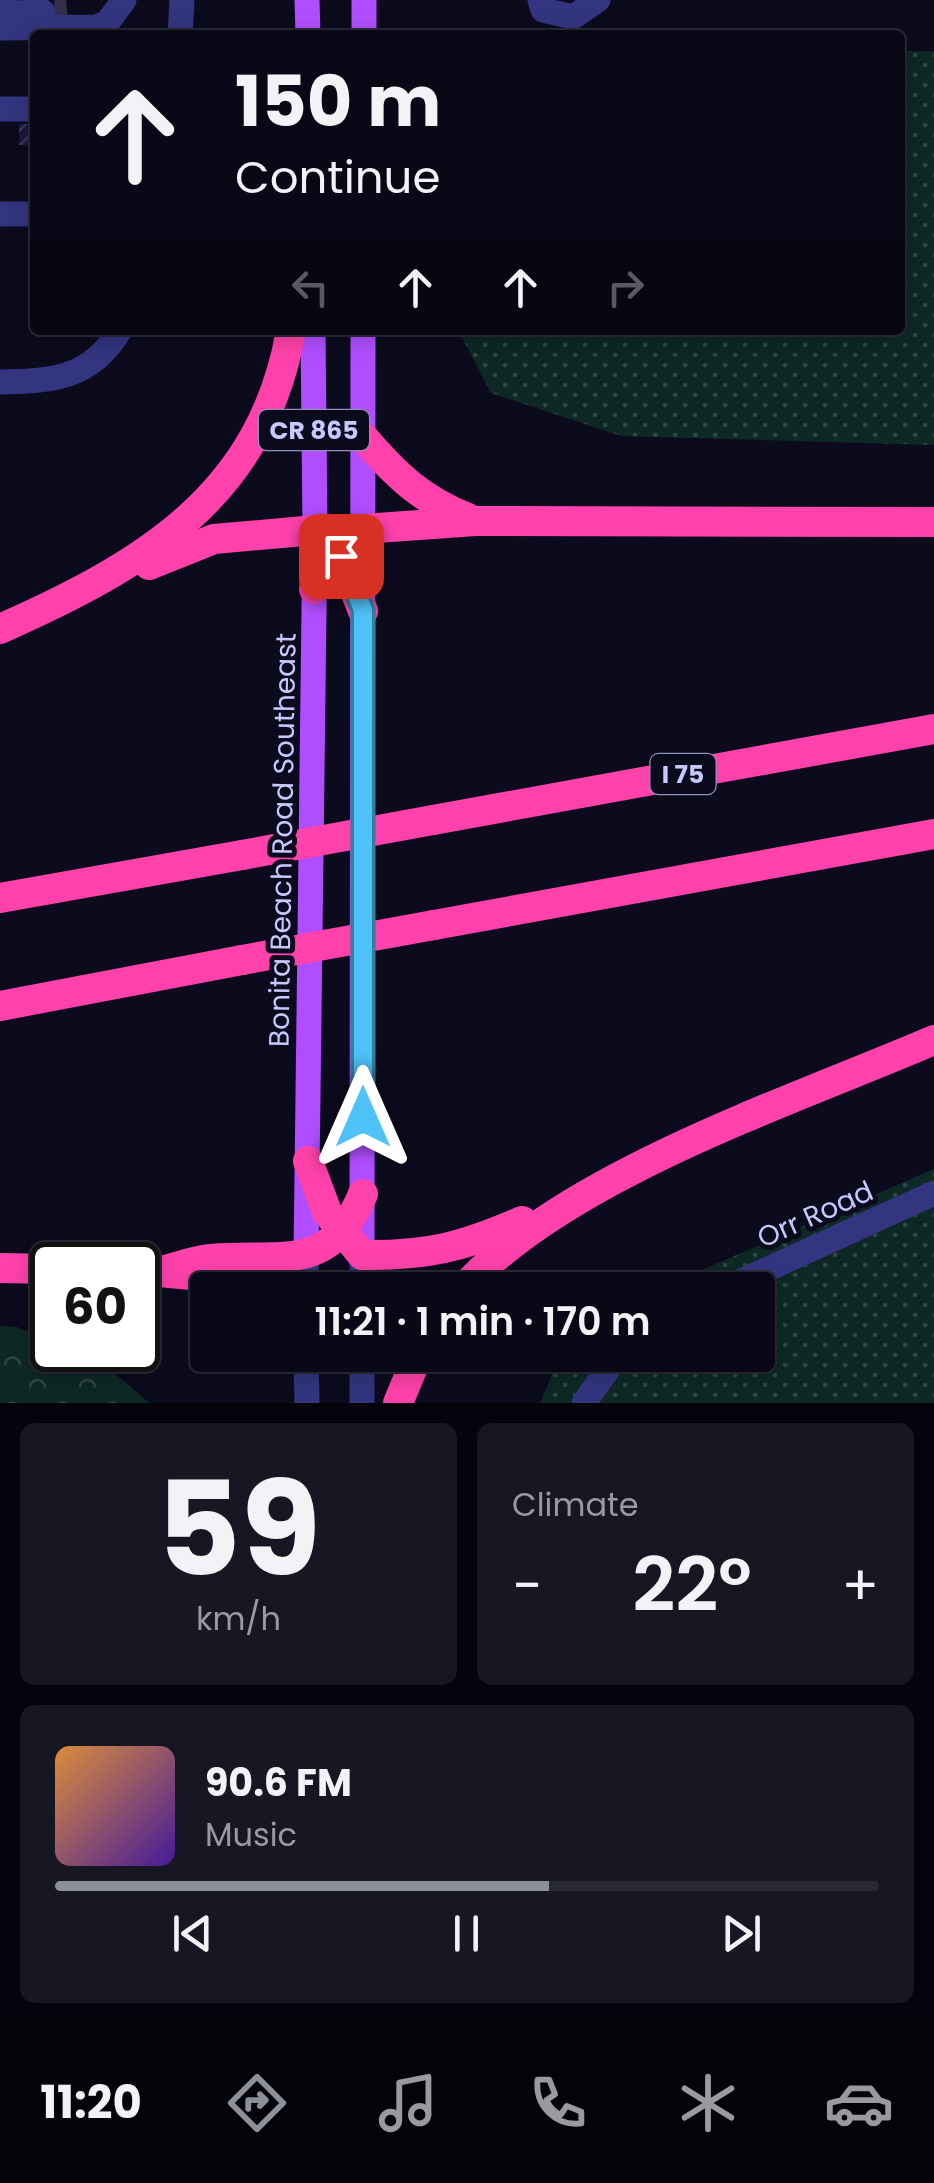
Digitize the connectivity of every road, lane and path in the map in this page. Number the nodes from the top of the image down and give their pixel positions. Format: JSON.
{"nodes":[{"id":1,"x":124,"y":0,"type":"edge"},
{"id":2,"x":182,"y":0,"type":"edge"},
{"id":3,"x":308,"y":0,"type":"edge"},
{"id":4,"x":364,"y":0,"type":"edge"},
{"id":5,"x":540,"y":0,"type":"edge"},
{"id":6,"x":598,"y":0,"type":"edge"},
{"id":7,"x":0,"y":6,"type":"edge"},
{"id":8,"x":96,"y":26,"type":"junction"},
{"id":9,"x":0,"y":28,"type":"edge"},
{"id":10,"x":180,"y":30,"type":"edge"},
{"id":11,"x":308,"y":30,"type":"edge"},
{"id":12,"x":364,"y":30,"type":"edge"},
{"id":13,"x":30,"y":109,"type":"edge"},
{"id":14,"x":0,"y":110,"type":"edge"},
{"id":15,"x":0,"y":214,"type":"edge"},
{"id":16,"x":30,"y":214,"type":"edge"},
{"id":17,"x":116,"y":335,"type":"edge"},
{"id":18,"x":290,"y":335,"type":"edge"},
{"id":19,"x":313,"y":335,"type":"edge"},
{"id":20,"x":363,"y":335,"type":"edge"},
{"id":21,"x":0,"y":382,"type":"edge"},
{"id":22,"x":363,"y":437,"type":"junction"},
{"id":23,"x":475,"y":520,"type":"junction"},
{"id":24,"x":934,"y":522,"type":"edge"},
{"id":25,"x":363,"y":529,"type":"junction"},
{"id":26,"x":315,"y":530,"type":"junction"},
{"id":27,"x":341,"y":556,"type":"junction"},
{"id":28,"x":314,"y":589,"type":"junction"},
{"id":29,"x":85,"y":591,"type":"junction"},
{"id":30,"x":363,"y":610,"type":"junction"},
{"id":31,"x":0,"y":629,"type":"edge"},
{"id":32,"x":934,"y":729,"type":"edge"},
{"id":33,"x":934,"y":834,"type":"edge"},
{"id":34,"x":0,"y":898,"type":"edge"},
{"id":35,"x":0,"y":1006,"type":"edge"},
{"id":36,"x":934,"y":1040,"type":"edge"},
{"id":37,"x":308,"y":1161,"type":"junction"},
{"id":38,"x":645,"y":1164,"type":"junction"},
{"id":39,"x":934,"y":1193,"type":"edge"},
{"id":40,"x":362,"y":1194,"type":"joint"},
{"id":41,"x":352,"y":1245,"type":"junction"},
{"id":42,"x":306,"y":1256,"type":"junction"},
{"id":43,"x":0,"y":1268,"type":"edge"},
{"id":44,"x":160,"y":1268,"type":"edge"},
{"id":45,"x":30,"y":1269,"type":"edge"},
{"id":46,"x":160,"y":1271,"type":"edge"},
{"id":47,"x":306,"y":1272,"type":"edge"},
{"id":48,"x":358,"y":1272,"type":"edge"},
{"id":49,"x":483,"y":1272,"type":"edge"},
{"id":50,"x":761,"y":1272,"type":"edge"},
{"id":51,"x":190,"y":1274,"type":"edge"},
{"id":52,"x":306,"y":1372,"type":"edge"},
{"id":53,"x":362,"y":1372,"type":"edge"},
{"id":54,"x":411,"y":1372,"type":"edge"},
{"id":55,"x":606,"y":1372,"type":"edge"},
{"id":56,"x":307,"y":1403,"type":"edge"},
{"id":57,"x":362,"y":1403,"type":"edge"},
{"id":58,"x":398,"y":1403,"type":"edge"},
{"id":59,"x":584,"y":1403,"type":"edge"}],
"edges":[{"from":1,"to":8,"type":"street"},
{"from":2,"to":10,"type":"street"},
{"from":3,"to":11,"type":"main road"},
{"from":4,"to":12,"type":"main road"},
{"from":5,"to":6,"type":"street"},
{"from":7,"to":8,"type":"street"},
{"from":8,"to":9,"type":"street"},
{"from":13,"to":14,"type":"street"},
{"from":15,"to":16,"type":"street"},
{"from":17,"to":21,"type":"street"},
{"from":18,"to":29,"type":"highway"},
{"from":19,"to":26,"type":"main road","name":"Bonita Beach Road Southeast","number":"CR 865"},
{"from":20,"to":22,"type":"main road","number":"CR 865"},
{"from":22,"to":23,"type":"highway"},
{"from":22,"to":25,"type":"main road","number":"CR 865"},
{"from":23,"to":24,"type":"highway"},
{"from":23,"to":25,"type":"highway"},
{"from":25,"to":27,"type":"highway"},
{"from":25,"to":30,"type":"main road","number":"CR 865"},
{"from":26,"to":27,"type":"highway"},
{"from":26,"to":28,"type":"main road","name":"Bonita Beach Road Southeast","number":"CR 865"},
{"from":26,"to":29,"type":"highway"},
{"from":27,"to":28,"type":"highway"},
{"from":27,"to":30,"type":"highway"},
{"from":28,"to":37,"type":"main road","name":"Bonita Beach Road Southeast","number":"CR 865"},
{"from":29,"to":31,"type":"highway"},
{"from":30,"to":40,"type":"main road","number":"CR 865"},
{"from":32,"to":34,"type":"highway","number":"I 75","bridge":true},
{"from":33,"to":35,"type":"highway","bridge":true},
{"from":36,"to":38,"type":"highway"},
{"from":37,"to":41,"type":"highway"},
{"from":37,"to":42,"type":"main road","name":"Bonita Beach Road Southeast","number":"CR 865"},
{"from":38,"to":41,"type":"highway"},
{"from":38,"to":49,"type":"highway"},
{"from":39,"to":50,"type":"street","name":"Orr Road"},
{"from":40,"to":41,"type":"highway"},
{"from":41,"to":42,"type":"highway"},
{"from":41,"to":48,"type":"street"},
{"from":42,"to":44,"type":"highway"},
{"from":42,"to":47,"type":"street","name":"Bonita Beach Road Southeast","number":"CR 865"},
{"from":43,"to":45,"type":"highway"},
{"from":46,"to":51,"type":"highway"},
{"from":52,"to":56,"type":"street"},
{"from":53,"to":57,"type":"street"},
{"from":54,"to":58,"type":"highway"},
{"from":55,"to":59,"type":"street"}]}
